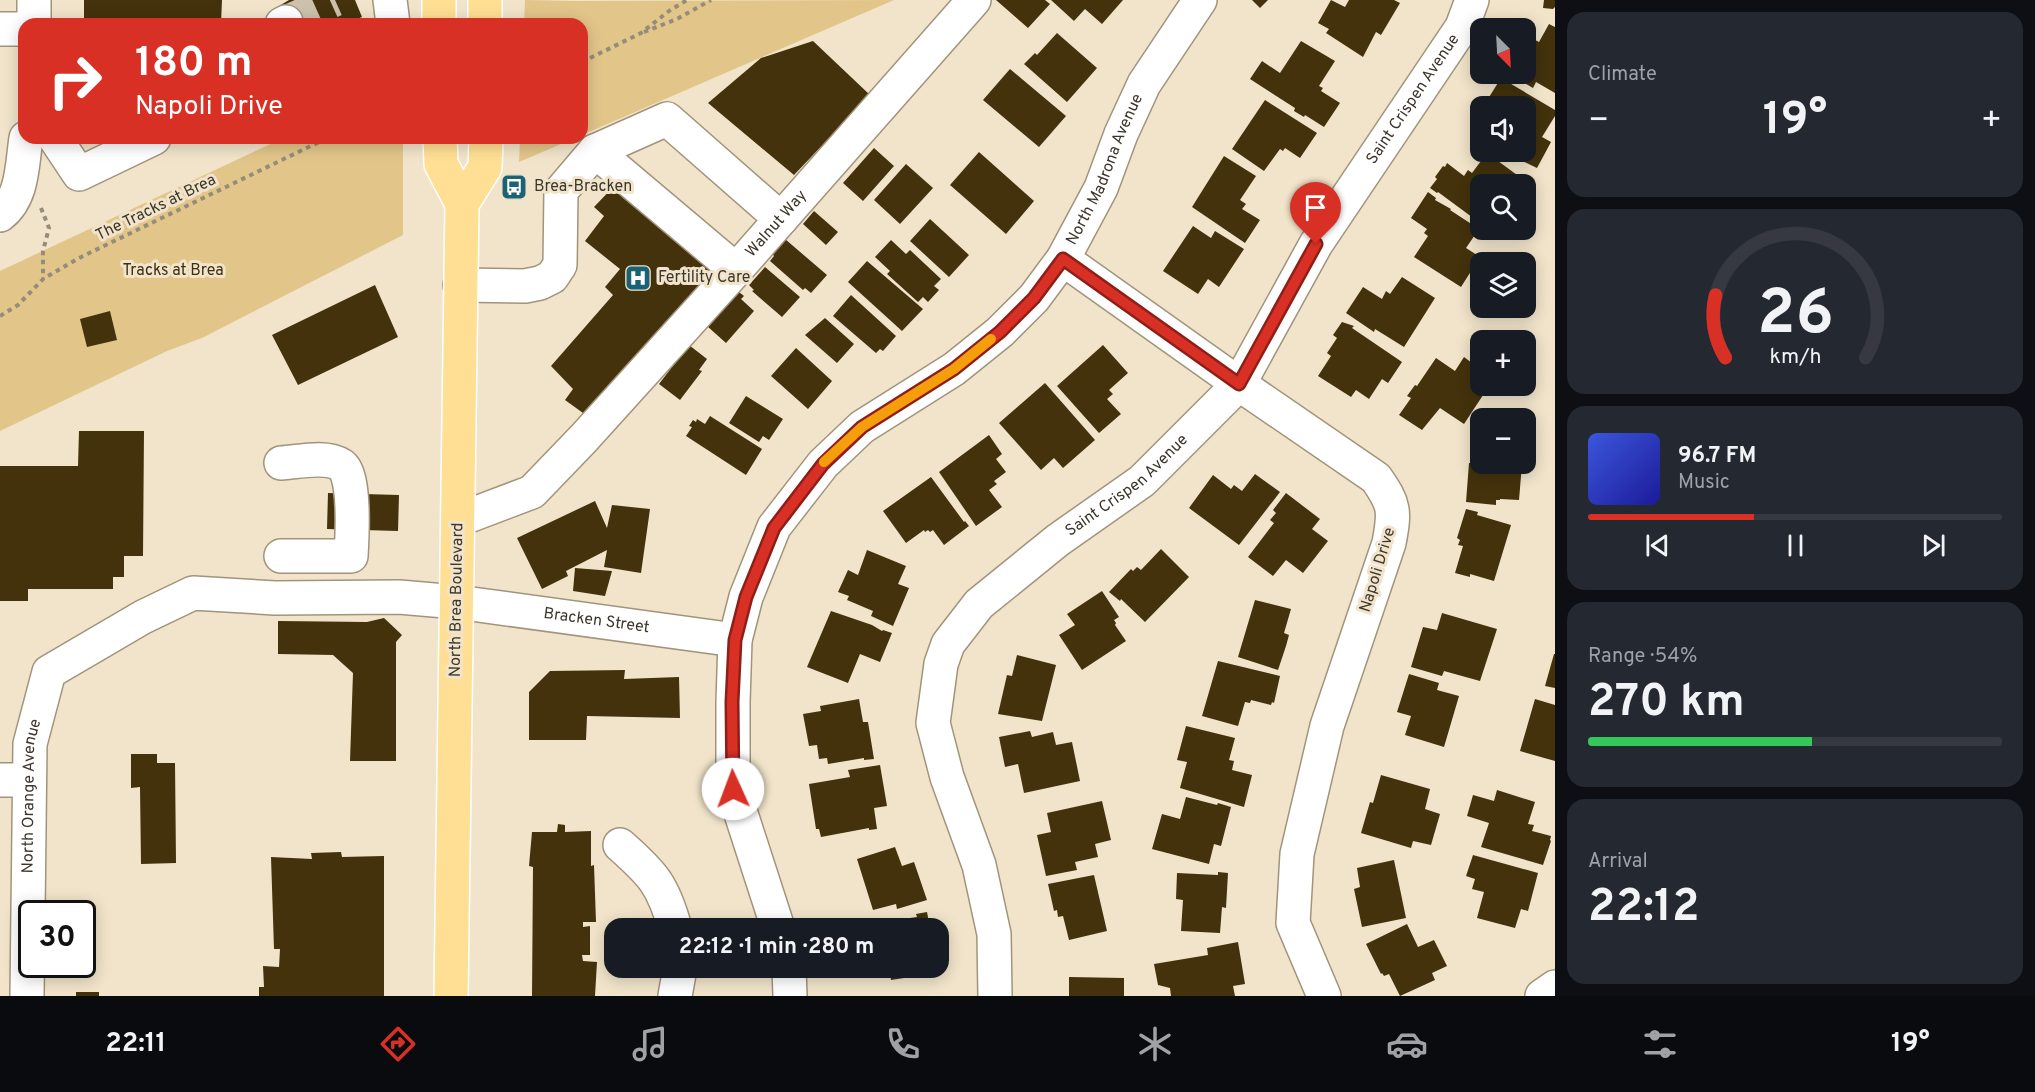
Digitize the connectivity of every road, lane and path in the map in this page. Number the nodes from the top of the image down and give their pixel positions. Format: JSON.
{"nodes":[{"id":1,"x":34,"y":0,"type":"edge"},
{"id":2,"x":390,"y":0,"type":"edge"},
{"id":3,"x":439,"y":0,"type":"edge"},
{"id":4,"x":485,"y":0,"type":"edge"},
{"id":5,"x":687,"y":0,"type":"edge"},
{"id":6,"x":711,"y":0,"type":"edge"},
{"id":7,"x":974,"y":0,"type":"edge"},
{"id":8,"x":1472,"y":0,"type":"edge"},
{"id":9,"x":1199,"y":1,"type":"edge"},
{"id":10,"x":34,"y":18,"type":"edge"},
{"id":11,"x":392,"y":18,"type":"edge"},
{"id":12,"x":439,"y":18,"type":"edge"},
{"id":13,"x":485,"y":18,"type":"edge"},
{"id":14,"x":0,"y":29,"type":"edge"},
{"id":15,"x":18,"y":29,"type":"edge"},
{"id":16,"x":641,"y":33,"type":"junction"},
{"id":17,"x":588,"y":59,"type":"edge"},
{"id":18,"x":25,"y":144,"type":"edge"},
{"id":19,"x":59,"y":144,"type":"edge"},
{"id":20,"x":142,"y":144,"type":"edge"},
{"id":21,"x":315,"y":144,"type":"edge"},
{"id":22,"x":440,"y":144,"type":"edge"},
{"id":23,"x":486,"y":144,"type":"edge"},
{"id":24,"x":594,"y":151,"type":"junction"},
{"id":25,"x":19,"y":187,"type":"junction"},
{"id":26,"x":462,"y":204,"type":"junction"},
{"id":27,"x":0,"y":215,"type":"edge"},
{"id":28,"x":782,"y":219,"type":"junction"},
{"id":29,"x":1063,"y":259,"type":"junction"},
{"id":30,"x":736,"y":270,"type":"junction"},
{"id":31,"x":43,"y":279,"type":"junction"},
{"id":32,"x":460,"y":285,"type":"junction"},
{"id":33,"x":0,"y":316,"type":"edge"},
{"id":34,"x":1239,"y":384,"type":"junction"},
{"id":35,"x":281,"y":463,"type":"dead end"},
{"id":36,"x":458,"y":520,"type":"junction"},
{"id":37,"x":281,"y":556,"type":"dead end"},
{"id":38,"x":457,"y":602,"type":"junction"},
{"id":39,"x":735,"y":640,"type":"junction"},
{"id":40,"x":49,"y":672,"type":"joint"},
{"id":41,"x":15,"y":780,"type":"edge"},
{"id":42,"x":620,"y":845,"type":"dead end"},
{"id":43,"x":672,"y":918,"type":"edge"},
{"id":44,"x":775,"y":918,"type":"edge"},
{"id":45,"x":678,"y":978,"type":"edge"},
{"id":46,"x":789,"y":978,"type":"edge"},
{"id":47,"x":1555,"y":987,"type":"edge"},
{"id":48,"x":27,"y":996,"type":"edge"},
{"id":49,"x":451,"y":996,"type":"edge"},
{"id":50,"x":675,"y":996,"type":"edge"},
{"id":51,"x":790,"y":996,"type":"edge"},
{"id":52,"x":995,"y":996,"type":"edge"},
{"id":53,"x":1324,"y":996,"type":"edge"},
{"id":54,"x":1542,"y":996,"type":"edge"}],
"edges":[{"from":1,"to":10,"type":"street"},
{"from":2,"to":11,"type":"street"},
{"from":3,"to":12,"type":"main road"},
{"from":4,"to":13,"type":"main road"},
{"from":5,"to":16,"type":"path"},
{"from":6,"to":16,"type":"path"},
{"from":7,"to":28,"type":"street","name":"Walnut Way"},
{"from":8,"to":34,"type":"street","name":"Saint Crispen Avenue"},
{"from":9,"to":29,"type":"street","name":"North Madrona Avenue"},
{"from":14,"to":15,"type":"street"},
{"from":16,"to":17,"type":"path"},
{"from":18,"to":25,"type":"street"},
{"from":19,"to":20,"type":"street"},
{"from":21,"to":31,"type":"path","name":"The Tracks at Brea"},
{"from":22,"to":26,"type":"main road","name":"North Brea Boulevard"},
{"from":23,"to":26,"type":"main road"},
{"from":24,"to":28,"type":"street"},
{"from":24,"to":30,"type":"street"},
{"from":24,"to":32,"type":"street"},
{"from":25,"to":27,"type":"street"},
{"from":25,"to":31,"type":"path"},
{"from":26,"to":32,"type":"main road","name":"North Brea Boulevard"},
{"from":28,"to":30,"type":"street","name":"Walnut Way"},
{"from":29,"to":34,"type":"street","name":"Napoli Drive"},
{"from":29,"to":39,"type":"street","name":"North Madrona Avenue"},
{"from":30,"to":36,"type":"street","name":"Walnut Way"},
{"from":31,"to":33,"type":"path","name":"The Tracks at Brea"},
{"from":32,"to":36,"type":"main road","name":"North Brea Boulevard"},
{"from":34,"to":52,"type":"street","name":"Saint Crispen Avenue"},
{"from":34,"to":53,"type":"street","name":"Napoli Drive"},
{"from":35,"to":37,"type":"street"},
{"from":36,"to":38,"type":"main road","name":"North Brea Boulevard"},
{"from":38,"to":39,"type":"street","name":"Bracken Street"},
{"from":38,"to":40,"type":"street","name":"Bracken Street"},
{"from":38,"to":49,"type":"main road","name":"North Brea Boulevard"},
{"from":39,"to":44,"type":"street","name":"North Madrona Avenue"},
{"from":40,"to":41,"type":"street","name":"North Orange Avenue"},
{"from":41,"to":48,"type":"street","name":"North Orange Avenue"},
{"from":42,"to":43,"type":"street"},
{"from":45,"to":50,"type":"street"},
{"from":46,"to":51,"type":"street"},
{"from":47,"to":54,"type":"street"}]}
